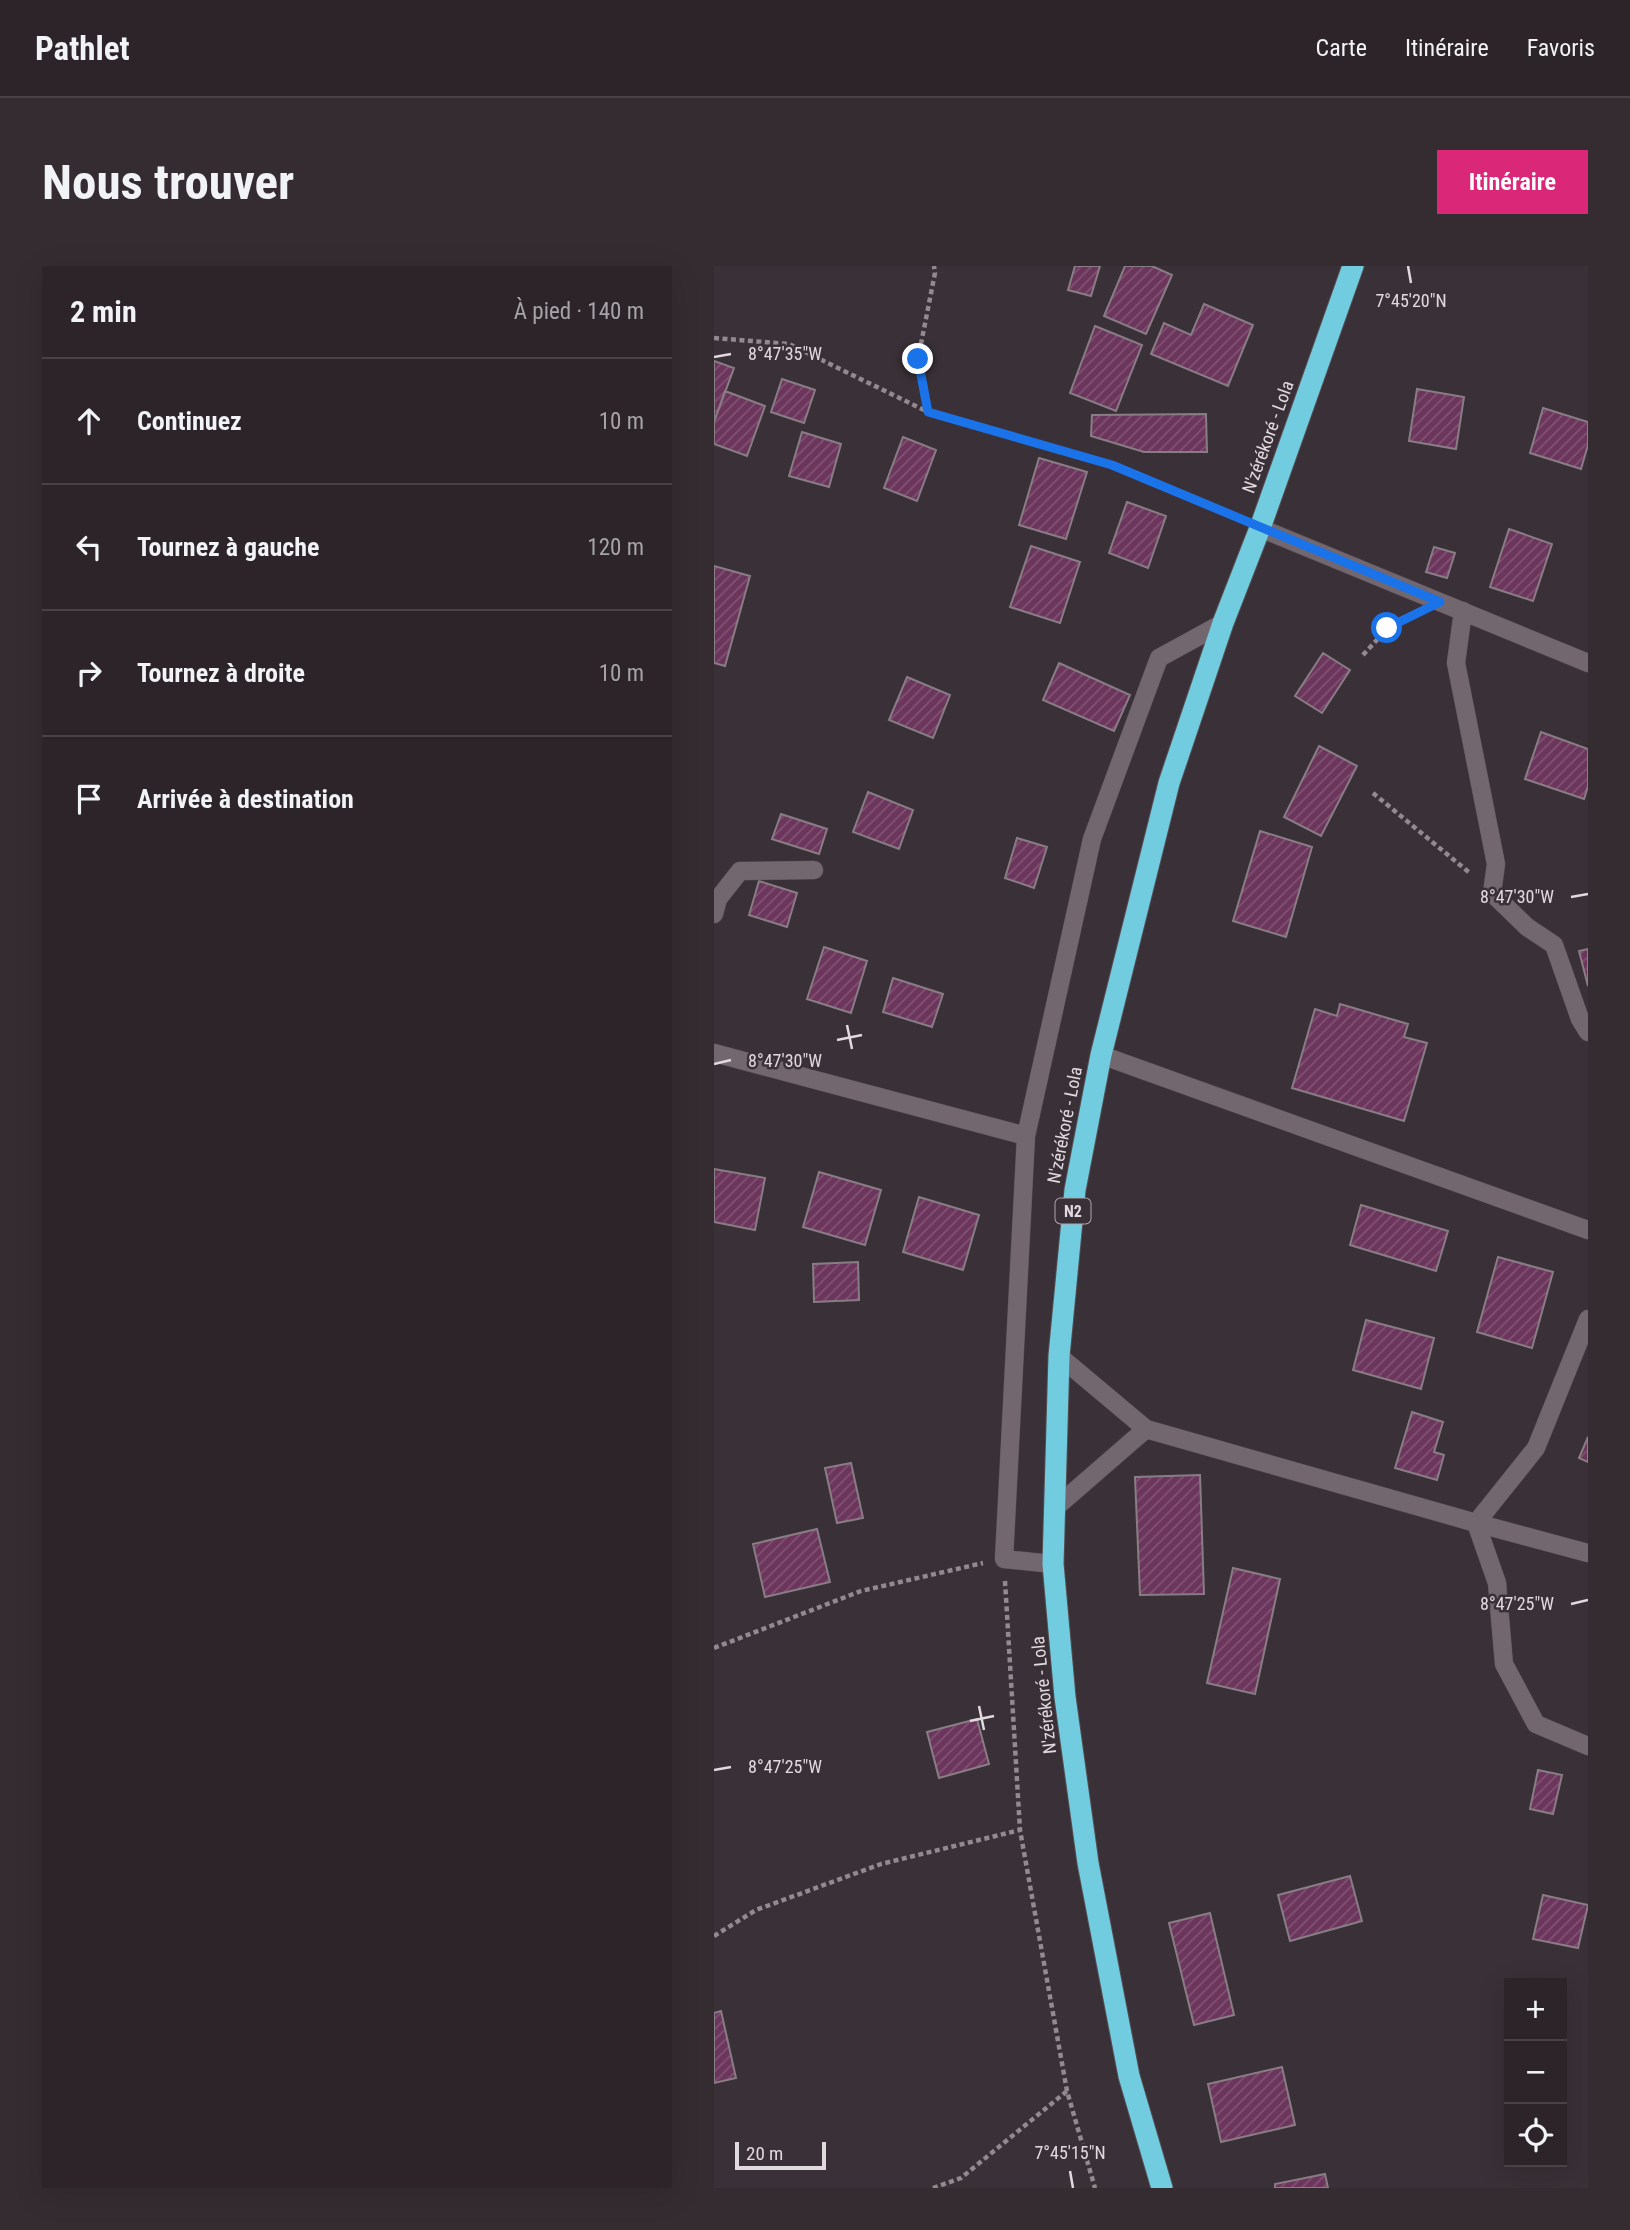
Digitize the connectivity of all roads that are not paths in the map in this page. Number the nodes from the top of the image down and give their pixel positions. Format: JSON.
{"nodes":[{"id":1,"x":1353,"y":266,"type":"edge"},
{"id":2,"x":1260,"y":528,"type":"junction"},
{"id":3,"x":1463,"y":611,"type":"junction"},
{"id":4,"x":1223,"y":623,"type":"junction"},
{"id":5,"x":1588,"y":663,"type":"edge"},
{"id":6,"x":814,"y":870,"type":"dead end"},
{"id":7,"x":714,"y":914,"type":"edge"},
{"id":8,"x":1588,"y":1032,"type":"edge"},
{"id":9,"x":714,"y":1053,"type":"edge"},
{"id":10,"x":1101,"y":1055,"type":"junction"},
{"id":11,"x":1026,"y":1136,"type":"junction"},
{"id":12,"x":1588,"y":1230,"type":"edge"},
{"id":13,"x":1588,"y":1319,"type":"edge"},
{"id":14,"x":1059,"y":1356,"type":"junction"},
{"id":15,"x":1146,"y":1429,"type":"junction"},
{"id":16,"x":1055,"y":1508,"type":"junction"},
{"id":17,"x":1476,"y":1523,"type":"junction"},
{"id":18,"x":1588,"y":1553,"type":"edge"},
{"id":19,"x":1053,"y":1564,"type":"junction"},
{"id":20,"x":1588,"y":1746,"type":"edge"},
{"id":21,"x":1162,"y":2188,"type":"edge"}],
"edges":[{"from":1,"to":2,"type":"highway","name":"N'zérékoré - Lola","number":"N2"},
{"from":2,"to":3,"type":"street"},
{"from":2,"to":4,"type":"highway","name":"N'zérékoré - Lola","number":"N2"},
{"from":3,"to":5,"type":"street"},
{"from":3,"to":8,"type":"street"},
{"from":4,"to":10,"type":"highway","name":"N'zérékoré - Lola","number":"N2"},
{"from":4,"to":11,"type":"street"},
{"from":6,"to":7,"type":"street"},
{"from":9,"to":11,"type":"street"},
{"from":10,"to":12,"type":"street"},
{"from":10,"to":14,"type":"highway","name":"N'zérékoré - Lola","number":"N2"},
{"from":11,"to":19,"type":"street"},
{"from":13,"to":17,"type":"street"},
{"from":14,"to":15,"type":"street"},
{"from":14,"to":16,"type":"highway","name":"N'zérékoré - Lola","number":"N2"},
{"from":15,"to":16,"type":"street"},
{"from":15,"to":17,"type":"street"},
{"from":16,"to":19,"type":"highway","name":"N'zérékoré - Lola","number":"N2"},
{"from":17,"to":18,"type":"street"},
{"from":17,"to":20,"type":"street"},
{"from":19,"to":21,"type":"highway","name":"N'zérékoré - Lola","number":"N2"}]}
